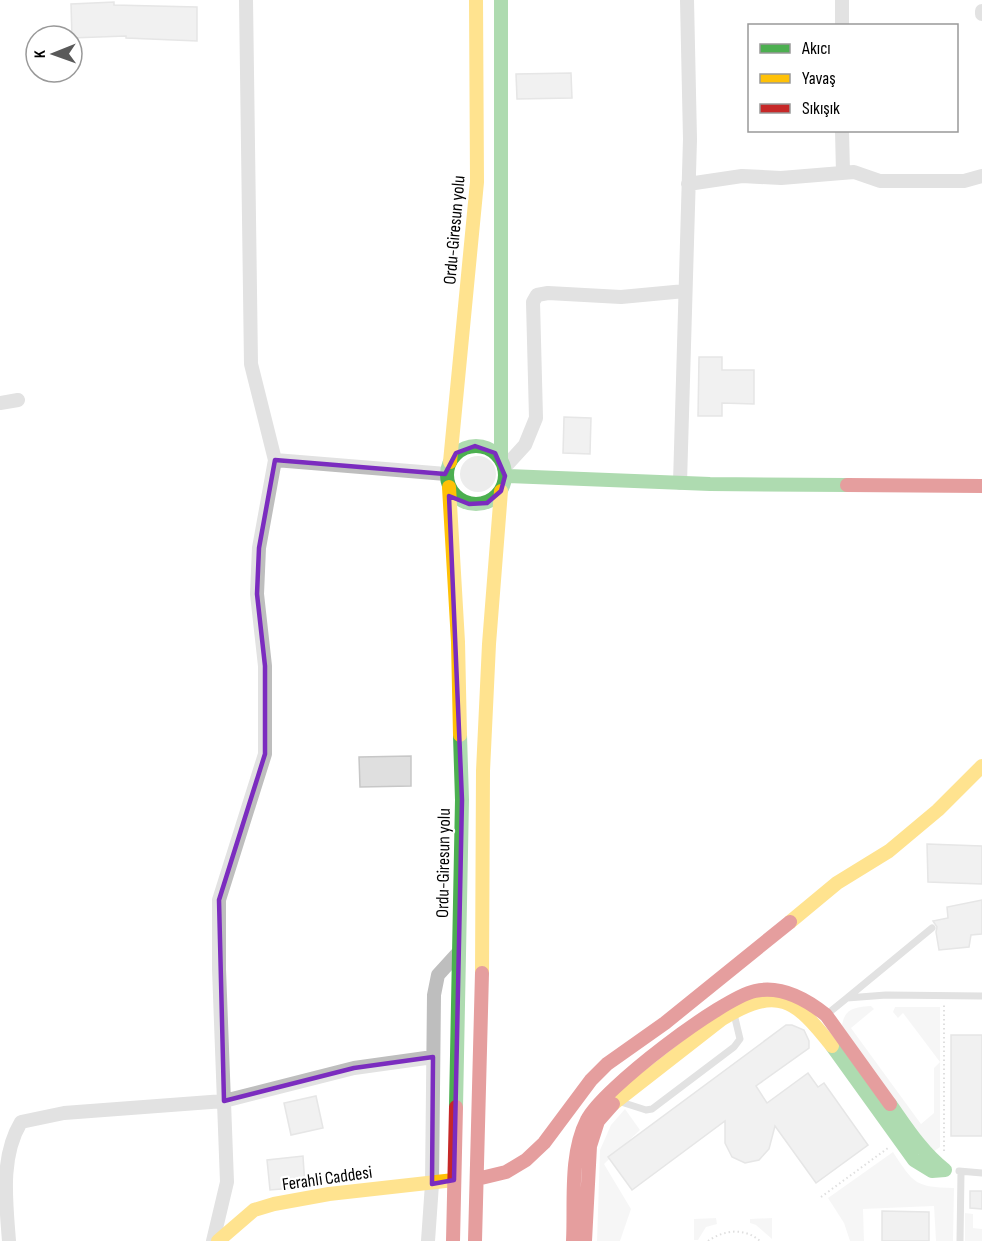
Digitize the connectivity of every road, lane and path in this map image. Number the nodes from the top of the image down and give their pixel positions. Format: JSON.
{"nodes":[{"id":1,"x":246,"y":0,"type":"edge"},
{"id":2,"x":476,"y":0,"type":"edge"},
{"id":3,"x":501,"y":0,"type":"edge"},
{"id":4,"x":687,"y":0,"type":"edge"},
{"id":5,"x":842,"y":0,"type":"edge"},
{"id":6,"x":842,"y":24,"type":"edge"},
{"id":7,"x":842,"y":132,"type":"edge"},
{"id":8,"x":843,"y":173,"type":"junction"},
{"id":9,"x":982,"y":176,"type":"edge"},
{"id":10,"x":688,"y":184,"type":"junction"},
{"id":11,"x":686,"y":291,"type":"junction"},
{"id":12,"x":18,"y":400,"type":"dead end"},
{"id":13,"x":0,"y":403,"type":"edge"},
{"id":14,"x":275,"y":460,"type":"junction"},
{"id":15,"x":504,"y":468,"type":"junction"},
{"id":16,"x":448,"y":474,"type":"junction"},
{"id":17,"x":680,"y":483,"type":"junction"},
{"id":18,"x":982,"y":486,"type":"edge"},
{"id":19,"x":501,"y":491,"type":"junction"},
{"id":20,"x":982,"y":766,"type":"edge"},
{"id":21,"x":932,"y":928,"type":"dead end"},
{"id":22,"x":459,"y":951,"type":"junction"},
{"id":23,"x":944,"y":996,"type":"junction"},
{"id":24,"x":982,"y":996,"type":"edge"},
{"id":25,"x":847,"y":998,"type":"junction"},
{"id":26,"x":734,"y":1012,"type":"junction"},
{"id":27,"x":826,"y":1015,"type":"junction"},
{"id":28,"x":433,"y":1057,"type":"junction"},
{"id":29,"x":224,"y":1101,"type":"junction"},
{"id":30,"x":615,"y":1101,"type":"junction"},
{"id":31,"x":893,"y":1144,"type":"dead end"},
{"id":32,"x":932,"y":1160,"type":"junction"},
{"id":33,"x":945,"y":1170,"type":"junction"},
{"id":34,"x":962,"y":1172,"type":"junction"},
{"id":35,"x":982,"y":1173,"type":"edge"},
{"id":36,"x":477,"y":1179,"type":"junction"},
{"id":37,"x":454,"y":1180,"type":"junction"},
{"id":38,"x":432,"y":1184,"type":"junction"},
{"id":39,"x":821,"y":1197,"type":"dead end"},
{"id":40,"x":9,"y":1241,"type":"edge"},
{"id":41,"x":213,"y":1241,"type":"edge"},
{"id":42,"x":218,"y":1241,"type":"edge"},
{"id":43,"x":428,"y":1241,"type":"edge"},
{"id":44,"x":453,"y":1241,"type":"edge"},
{"id":45,"x":475,"y":1241,"type":"edge"},
{"id":46,"x":573,"y":1241,"type":"edge"},
{"id":47,"x":585,"y":1241,"type":"edge"},
{"id":48,"x":708,"y":1241,"type":"edge"},
{"id":49,"x":760,"y":1241,"type":"edge"},
{"id":50,"x":960,"y":1241,"type":"edge"}],
"edges":[{"from":1,"to":14,"type":"street"},
{"from":2,"to":16,"type":"main road","name":"Ordu-Giresun yolu"},
{"from":3,"to":15,"type":"main road"},
{"from":4,"to":10,"type":"street"},
{"from":5,"to":6,"type":"street"},
{"from":7,"to":8,"type":"street"},
{"from":8,"to":9,"type":"street"},
{"from":8,"to":10,"type":"street"},
{"from":10,"to":11,"type":"street"},
{"from":11,"to":15,"type":"street"},
{"from":11,"to":17,"type":"street"},
{"from":12,"to":13,"type":"street"},
{"from":14,"to":16,"type":"street"},
{"from":14,"to":29,"type":"street"},
{"from":15,"to":16,"type":"main road"},
{"from":15,"to":17,"type":"main road"},
{"from":15,"to":19,"type":"main road"},
{"from":16,"to":19,"type":"main road"},
{"from":16,"to":22,"type":"main road","name":"Ordu-Giresun yolu"},
{"from":17,"to":18,"type":"main road"},
{"from":19,"to":36,"type":"main road"},
{"from":20,"to":36,"type":"main road"},
{"from":21,"to":25,"type":"lane"},
{"from":22,"to":28,"type":"street"},
{"from":22,"to":37,"type":"main road","name":"Ordu-Giresun yolu"},
{"from":23,"to":24,"type":"lane"},
{"from":23,"to":25,"type":"lane"},
{"from":23,"to":32,"type":"path"},
{"from":25,"to":27,"type":"lane"},
{"from":26,"to":30,"type":"main road"},
{"from":26,"to":30,"type":"lane"},
{"from":26,"to":33,"type":"main road"},
{"from":27,"to":32,"type":"main road"},
{"from":27,"to":46,"type":"main road"},
{"from":28,"to":29,"type":"street"},
{"from":28,"to":38,"type":"street"},
{"from":29,"to":40,"type":"street"},
{"from":29,"to":41,"type":"street"},
{"from":30,"to":47,"type":"main road"},
{"from":31,"to":39,"type":"path"},
{"from":32,"to":33,"type":"main road"},
{"from":33,"to":34,"type":"lane"},
{"from":34,"to":35,"type":"lane"},
{"from":34,"to":50,"type":"lane"},
{"from":36,"to":45,"type":"main road"},
{"from":37,"to":38,"type":"main road","name":"Ferahli Caddesi"},
{"from":37,"to":44,"type":"main road","name":"Ordu-Giresun yolu"},
{"from":38,"to":42,"type":"main road","name":"Ferahli Caddesi"},
{"from":38,"to":43,"type":"street"},
{"from":48,"to":49,"type":"path"}]}
